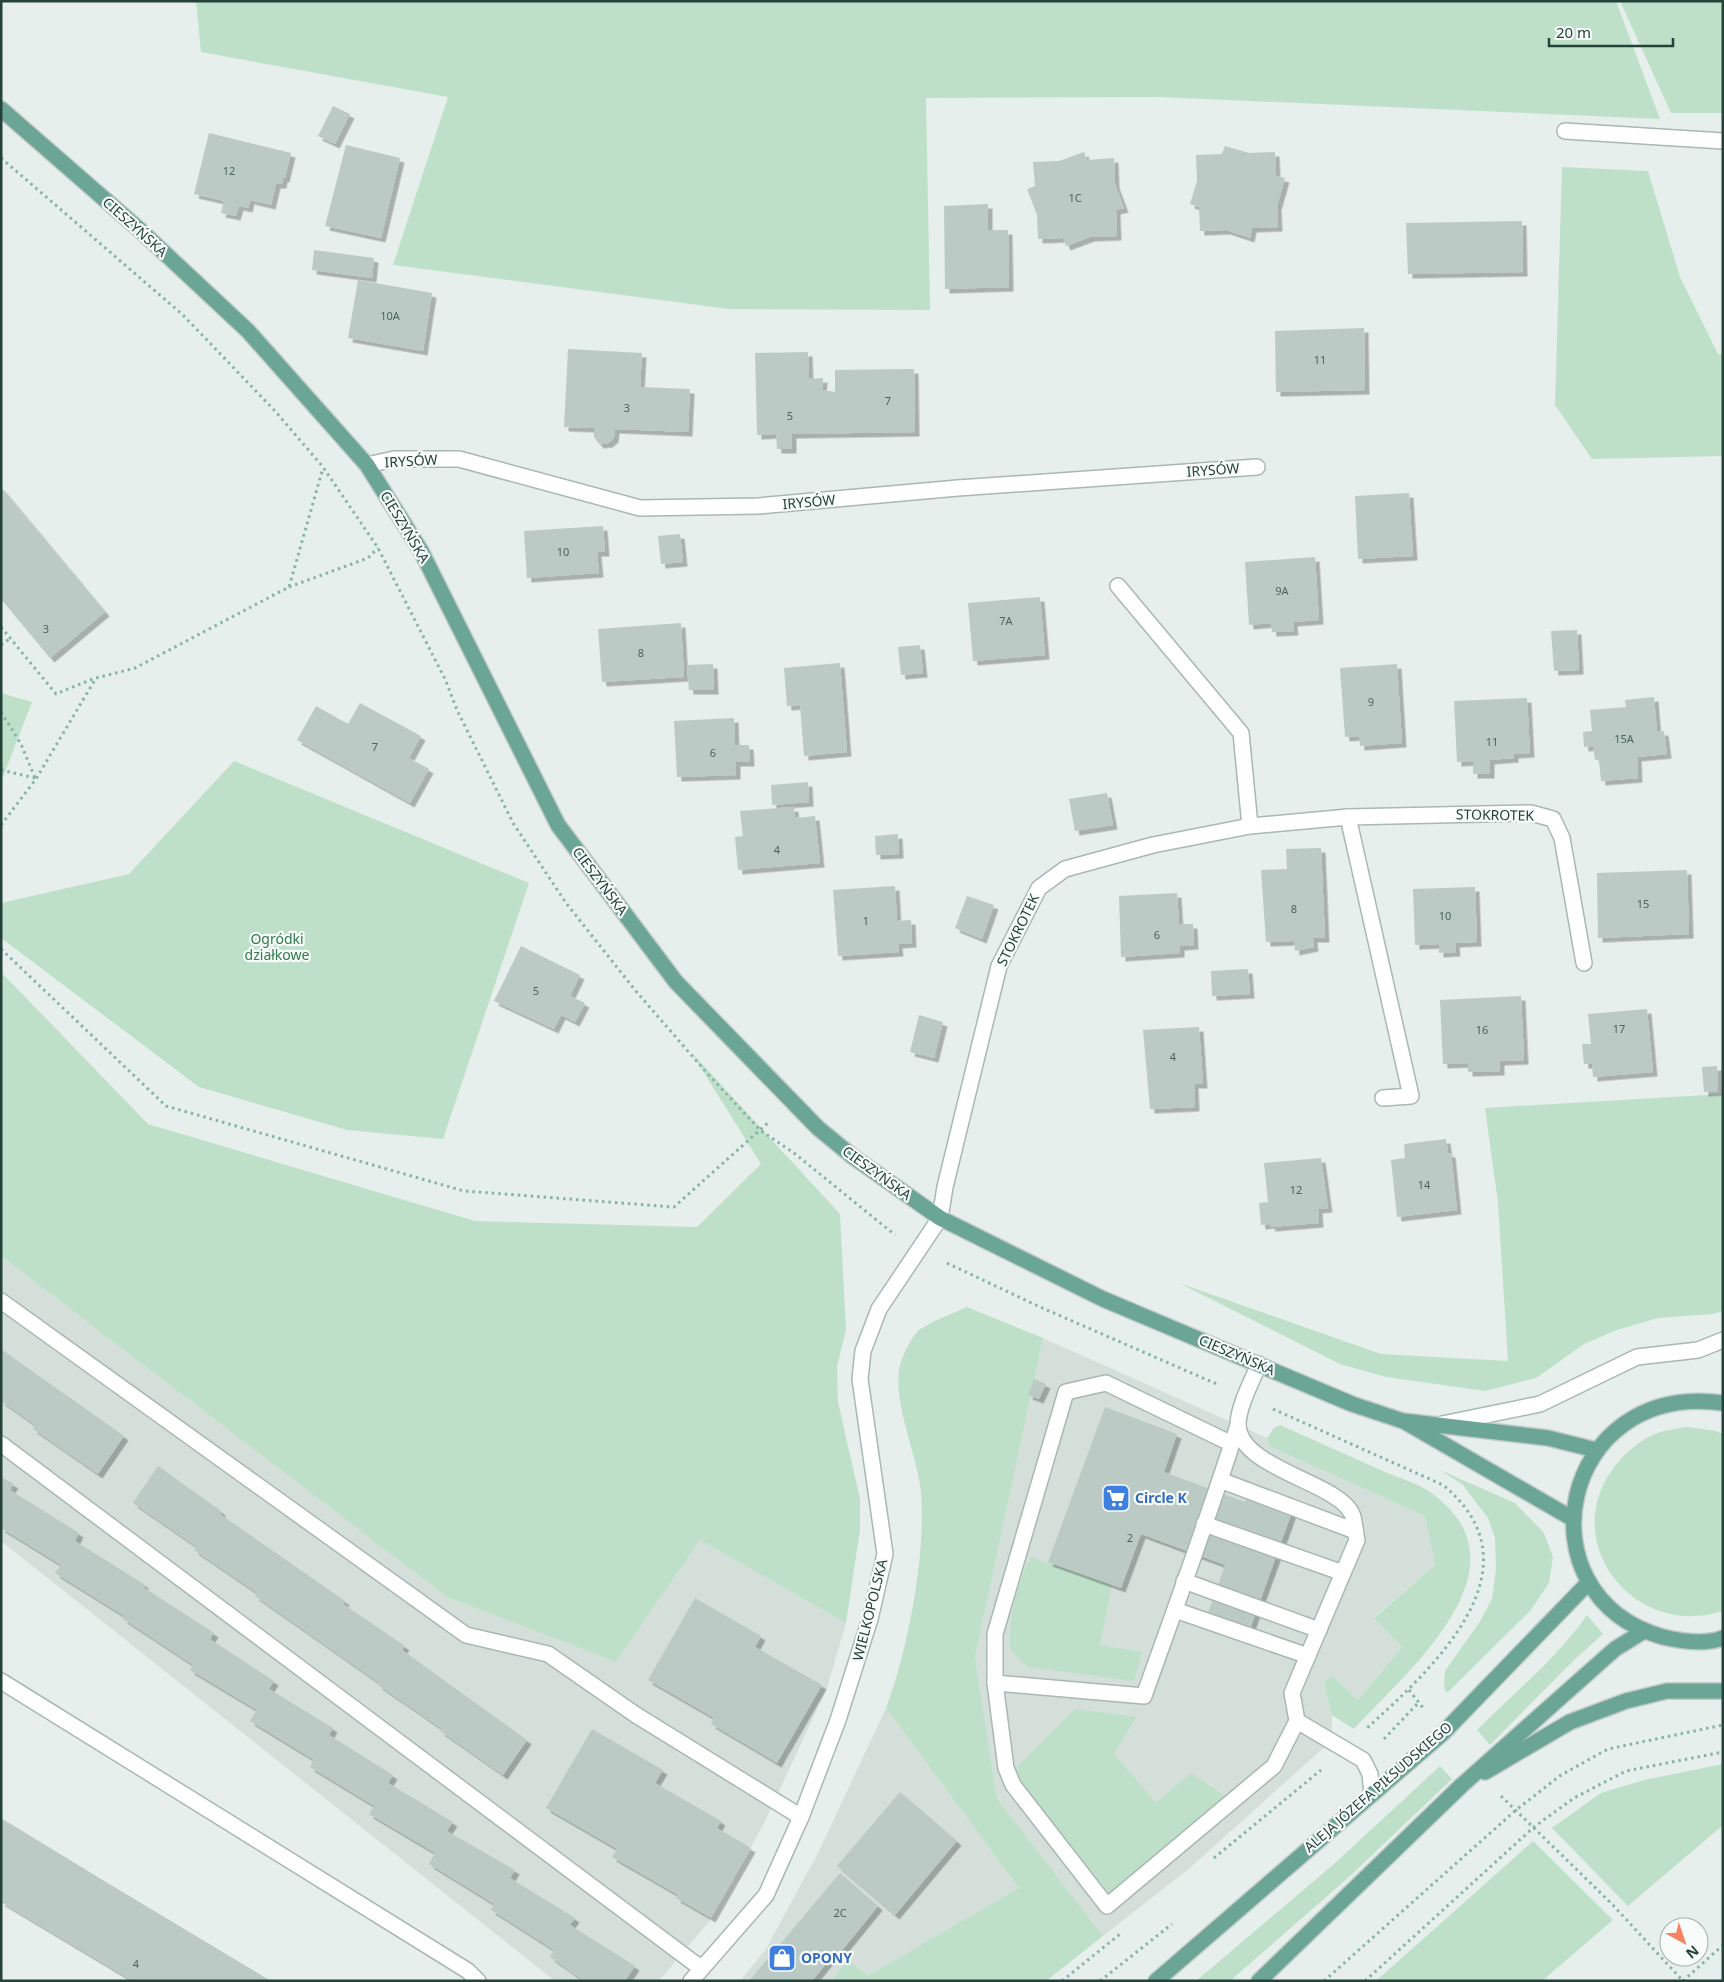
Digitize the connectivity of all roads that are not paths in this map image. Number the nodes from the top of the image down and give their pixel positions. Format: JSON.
{"nodes":[{"id":1,"x":1,"y":110,"type":"edge"},
{"id":2,"x":1565,"y":132,"type":"dead end"},
{"id":3,"x":1723,"y":141,"type":"edge"},
{"id":4,"x":367,"y":465,"type":"junction"},
{"id":5,"x":1257,"y":467,"type":"dead end"},
{"id":6,"x":1118,"y":586,"type":"dead end"},
{"id":7,"x":1348,"y":817,"type":"junction"},
{"id":8,"x":1250,"y":826,"type":"junction"},
{"id":9,"x":1584,"y":963,"type":"dead end"},
{"id":10,"x":1383,"y":1098,"type":"dead end"},
{"id":11,"x":940,"y":1218,"type":"junction"},
{"id":12,"x":1,"y":1301,"type":"edge"},
{"id":13,"x":1723,"y":1340,"type":"edge"},
{"id":14,"x":1259,"y":1364,"type":"junction"},
{"id":15,"x":1723,"y":1403,"type":"edge"},
{"id":16,"x":1403,"y":1421,"type":"junction"},
{"id":17,"x":1440,"y":1424,"type":"junction"},
{"id":18,"x":1238,"y":1426,"type":"junction"},
{"id":19,"x":1,"y":1444,"type":"edge"},
{"id":20,"x":1232,"y":1444,"type":"junction"},
{"id":21,"x":1596,"y":1450,"type":"junction"},
{"id":22,"x":1220,"y":1480,"type":"junction"},
{"id":23,"x":1573,"y":1519,"type":"junction"},
{"id":24,"x":1204,"y":1524,"type":"junction"},
{"id":25,"x":1355,"y":1531,"type":"junction"},
{"id":26,"x":1343,"y":1573,"type":"junction"},
{"id":27,"x":1184,"y":1581,"type":"junction"},
{"id":28,"x":1589,"y":1582,"type":"junction"},
{"id":29,"x":1174,"y":1610,"type":"junction"},
{"id":30,"x":1319,"y":1630,"type":"junction"},
{"id":31,"x":1644,"y":1631,"type":"junction"},
{"id":32,"x":1723,"y":1638,"type":"edge"},
{"id":33,"x":1308,"y":1656,"type":"junction"},
{"id":34,"x":1,"y":1681,"type":"edge"},
{"id":35,"x":995,"y":1684,"type":"junction"},
{"id":36,"x":1723,"y":1690,"type":"edge"},
{"id":37,"x":1296,"y":1721,"type":"junction"},
{"id":38,"x":1462,"y":1785,"type":"junction"},
{"id":39,"x":1372,"y":1794,"type":"junction"},
{"id":40,"x":801,"y":1817,"type":"junction"},
{"id":41,"x":703,"y":1967,"type":"junction"},
{"id":42,"x":478,"y":1981,"type":"edge"},
{"id":43,"x":691,"y":1981,"type":"edge"},
{"id":44,"x":1156,"y":1981,"type":"edge"},
{"id":45,"x":1259,"y":1981,"type":"edge"}],
"edges":[{"from":1,"to":4,"type":"main road","name":"CIESZYŃSKA"},
{"from":2,"to":3,"type":"street"},
{"from":4,"to":5,"type":"street","name":"IRYSÓW"},
{"from":4,"to":11,"type":"main road","name":"CIESZYŃSKA"},
{"from":6,"to":8,"type":"street"},
{"from":7,"to":8,"type":"street","name":"STOKROTEK"},
{"from":7,"to":9,"type":"street","name":"STOKROTEK"},
{"from":7,"to":10,"type":"street"},
{"from":8,"to":11,"type":"street","name":"STOKROTEK"},
{"from":11,"to":14,"type":"main road","name":"CIESZYŃSKA"},
{"from":11,"to":40,"type":"street","name":"WIELKOPOLSKA"},
{"from":12,"to":40,"type":"street"},
{"from":13,"to":17,"type":"street"},
{"from":14,"to":16,"type":"main road","name":"CIESZYŃSKA"},
{"from":14,"to":18,"type":"street"},
{"from":15,"to":21,"type":"main road"},
{"from":16,"to":17,"type":"main road","name":"CIESZYŃSKA"},
{"from":16,"to":23,"type":"main road","name":"CIESZYŃSKA"},
{"from":17,"to":21,"type":"main road","name":"CIESZYŃSKA"},
{"from":18,"to":20,"type":"street"},
{"from":18,"to":25,"type":"street"},
{"from":19,"to":41,"type":"street"},
{"from":20,"to":22,"type":"street"},
{"from":20,"to":35,"type":"street"},
{"from":21,"to":23,"type":"main road"},
{"from":22,"to":24,"type":"street"},
{"from":22,"to":25,"type":"street"},
{"from":23,"to":28,"type":"main road"},
{"from":24,"to":26,"type":"street"},
{"from":24,"to":27,"type":"street"},
{"from":25,"to":26,"type":"street"},
{"from":26,"to":30,"type":"street"},
{"from":27,"to":29,"type":"street"},
{"from":27,"to":30,"type":"street"},
{"from":28,"to":31,"type":"main road"},
{"from":28,"to":39,"type":"main road","name":"ALEJA JÓZEFA PIŁSUDSKIEGO"},
{"from":29,"to":33,"type":"street"},
{"from":29,"to":35,"type":"street"},
{"from":30,"to":33,"type":"street"},
{"from":31,"to":32,"type":"main road"},
{"from":31,"to":38,"type":"main road"},
{"from":33,"to":37,"type":"street"},
{"from":34,"to":42,"type":"street"},
{"from":35,"to":37,"type":"street"},
{"from":36,"to":38,"type":"main road"},
{"from":37,"to":39,"type":"street"},
{"from":38,"to":45,"type":"main road"},
{"from":39,"to":44,"type":"main road","name":"ALEJA JÓZEFA PIŁSUDSKIEGO"},
{"from":40,"to":41,"type":"street","name":"WIELKOPOLSKA"},
{"from":41,"to":43,"type":"street","name":"WIELKOPOLSKA"}]}
